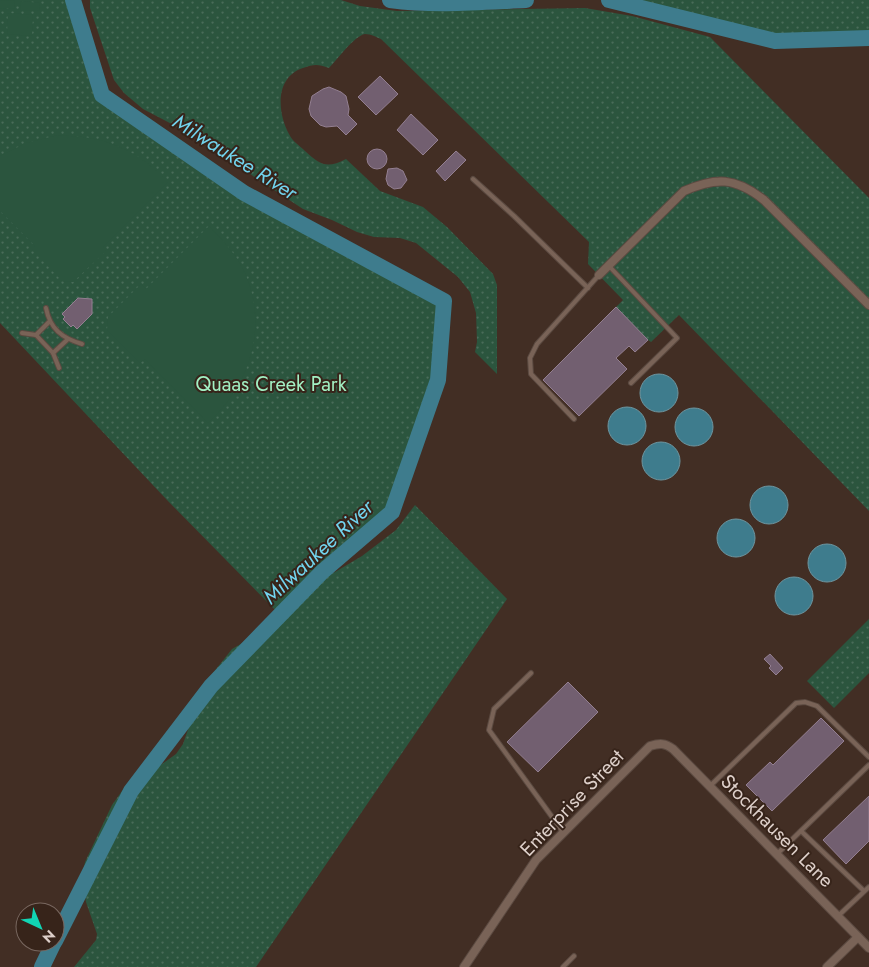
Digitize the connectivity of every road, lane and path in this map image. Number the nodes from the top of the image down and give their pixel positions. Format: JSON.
{"nodes":[{"id":1,"x":473,"y":179,"type":"dead end"},
{"id":2,"x":609,"y":266,"type":"junction"},
{"id":3,"x":599,"y":275,"type":"joint"},
{"id":4,"x":588,"y":288,"type":"junction"},
{"id":5,"x":869,"y":306,"type":"edge"},
{"id":6,"x":46,"y":308,"type":"dead end"},
{"id":7,"x":49,"y":322,"type":"junction"},
{"id":8,"x":22,"y":333,"type":"dead end"},
{"id":9,"x":36,"y":336,"type":"junction"},
{"id":10,"x":67,"y":340,"type":"junction"},
{"id":11,"x":82,"y":344,"type":"dead end"},
{"id":12,"x":54,"y":353,"type":"junction"},
{"id":13,"x":58,"y":368,"type":"dead end"},
{"id":14,"x":630,"y":384,"type":"dead end"},
{"id":15,"x":574,"y":419,"type":"dead end"},
{"id":16,"x":531,"y":673,"type":"dead end"},
{"id":17,"x":659,"y":743,"type":"joint"},
{"id":18,"x":869,"y":757,"type":"edge"},
{"id":19,"x":869,"y":765,"type":"edge"},
{"id":20,"x":710,"y":786,"type":"junction"},
{"id":21,"x":801,"y":831,"type":"junction"},
{"id":22,"x":564,"y":832,"type":"junction"},
{"id":23,"x":777,"y":854,"type":"junction"},
{"id":24,"x":869,"y":887,"type":"edge"},
{"id":25,"x":864,"y":891,"type":"junction"},
{"id":26,"x":838,"y":916,"type":"junction"},
{"id":27,"x":858,"y":937,"type":"junction"},
{"id":28,"x":869,"y":948,"type":"edge"},
{"id":29,"x":574,"y":956,"type":"dead end"},
{"id":30,"x":464,"y":967,"type":"edge"},
{"id":31,"x":562,"y":967,"type":"edge"},
{"id":32,"x":827,"y":967,"type":"edge"}],
"edges":[{"from":1,"to":4,"type":"lane"},
{"from":2,"to":3,"type":"street"},
{"from":2,"to":5,"type":"street"},
{"from":2,"to":14,"type":"lane"},
{"from":3,"to":4,"type":"lane"},
{"from":4,"to":15,"type":"lane"},
{"from":6,"to":7,"type":"lane"},
{"from":7,"to":9,"type":"lane"},
{"from":7,"to":10,"type":"lane"},
{"from":8,"to":9,"type":"lane"},
{"from":9,"to":12,"type":"lane"},
{"from":10,"to":11,"type":"lane"},
{"from":10,"to":12,"type":"lane"},
{"from":12,"to":13,"type":"lane"},
{"from":16,"to":22,"type":"lane"},
{"from":17,"to":20,"type":"street","name":"Stockhausen Lane"},
{"from":17,"to":22,"type":"street","name":"Enterprise Street"},
{"from":18,"to":20,"type":"lane"},
{"from":19,"to":21,"type":"lane"},
{"from":20,"to":23,"type":"street","name":"Stockhausen Lane"},
{"from":21,"to":23,"type":"lane"},
{"from":21,"to":25,"type":"lane"},
{"from":22,"to":30,"type":"street","name":"Enterprise Street"},
{"from":23,"to":26,"type":"street","name":"Stockhausen Lane"},
{"from":24,"to":25,"type":"lane"},
{"from":25,"to":26,"type":"lane"},
{"from":26,"to":27,"type":"street","name":"Stockhausen Lane"},
{"from":27,"to":28,"type":"street","name":"Stockhausen Lane"},
{"from":27,"to":32,"type":"street"},
{"from":29,"to":31,"type":"lane"}]}
